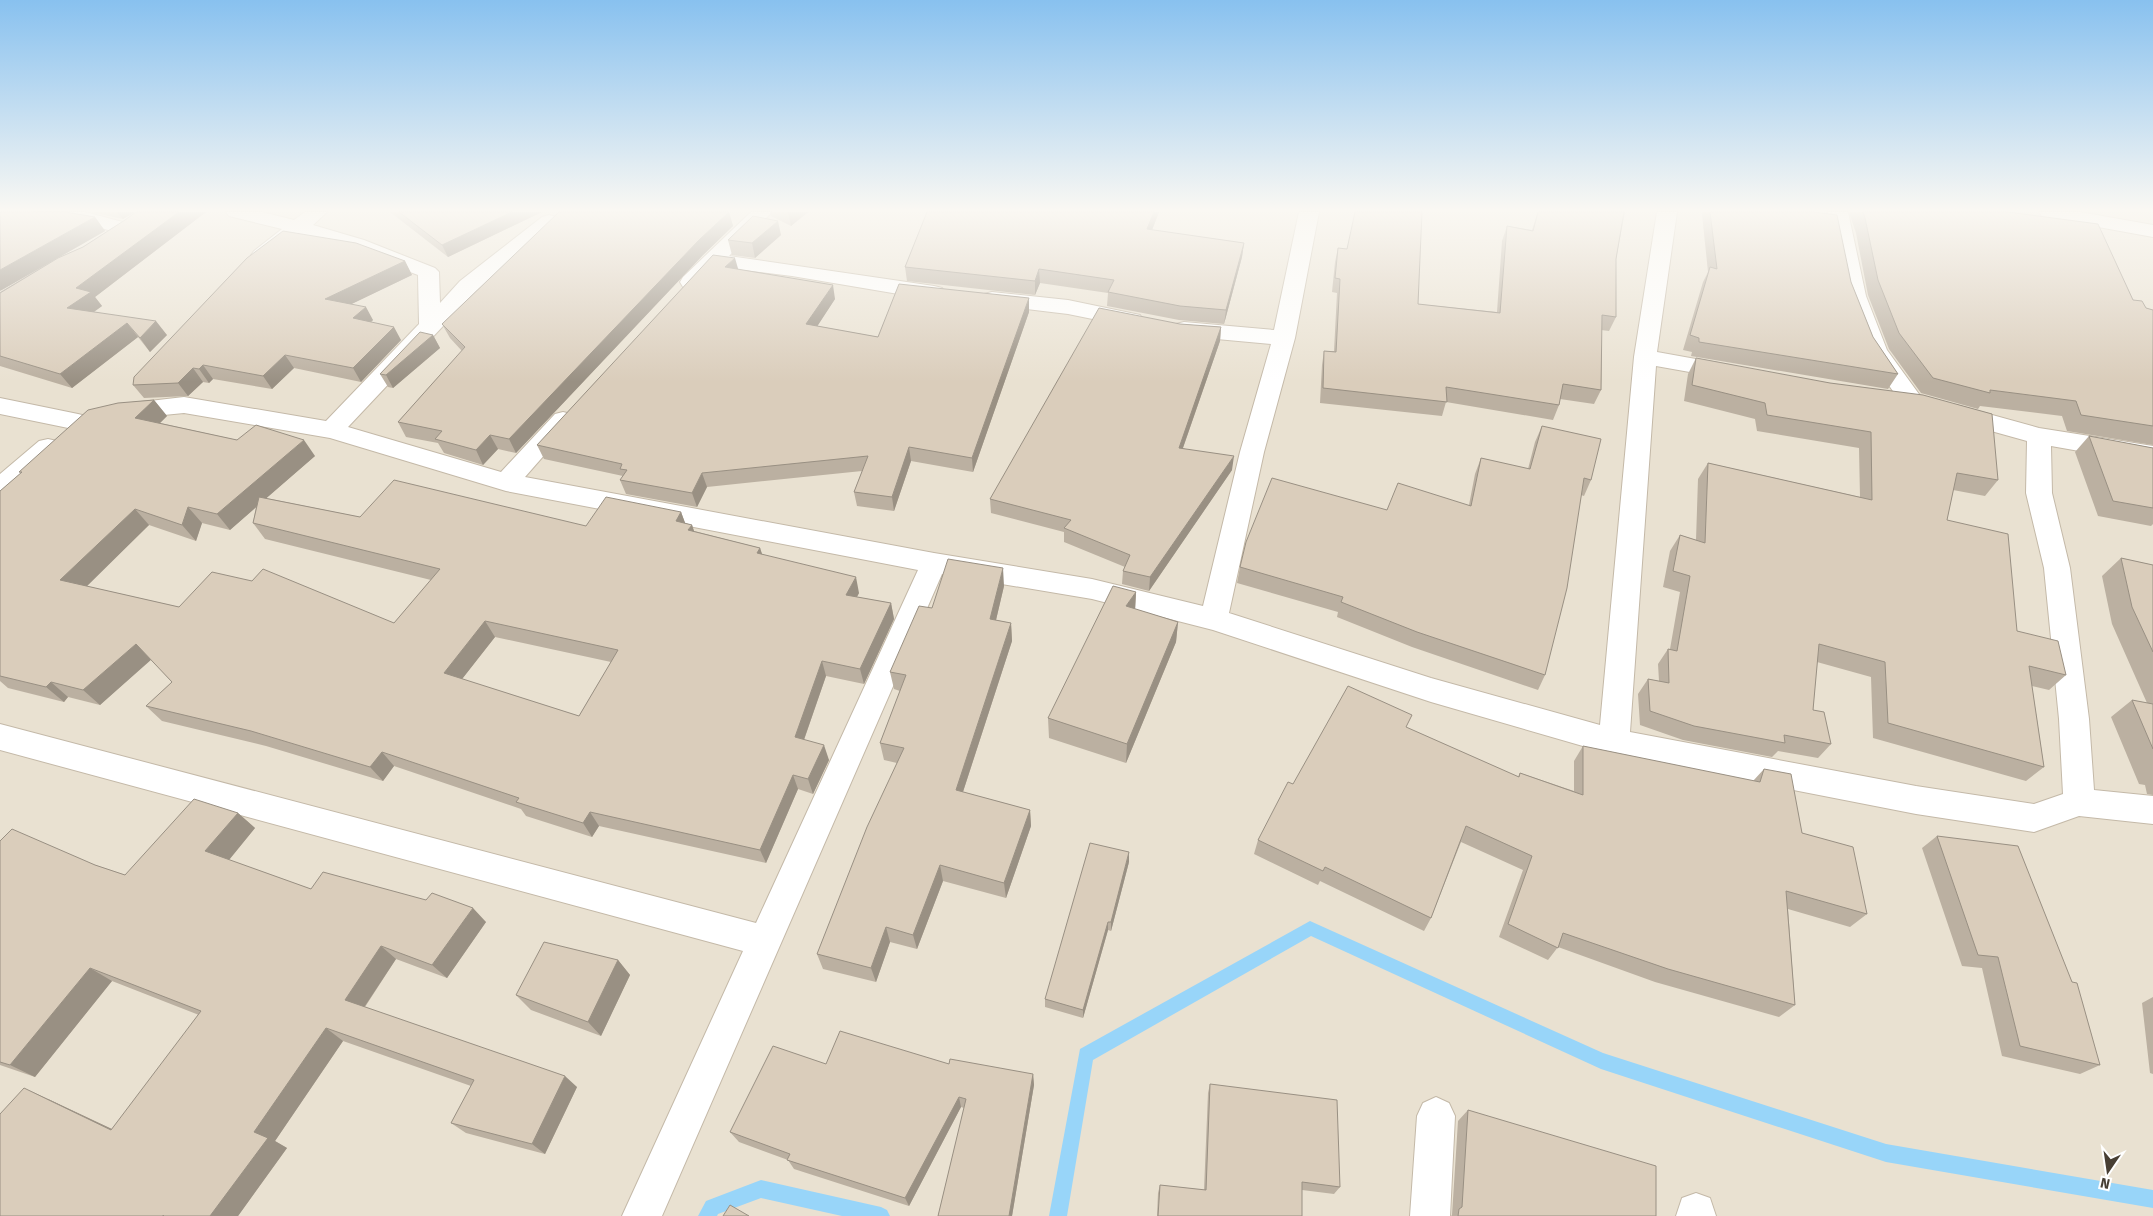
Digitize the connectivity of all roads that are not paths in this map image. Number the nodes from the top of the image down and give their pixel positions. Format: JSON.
{"nodes":[{"id":1,"x":420,"y":269,"type":"edge"},
{"id":2,"x":490,"y":269,"type":"edge"},
{"id":3,"x":703,"y":269,"type":"edge"},
{"id":4,"x":772,"y":269,"type":"edge"},
{"id":5,"x":1298,"y":269,"type":"edge"},
{"id":6,"x":1658,"y":269,"type":"edge"},
{"id":7,"x":1849,"y":269,"type":"edge"},
{"id":8,"x":678,"y":296,"type":"edge"},
{"id":9,"x":430,"y":326,"type":"junction"},
{"id":10,"x":1284,"y":338,"type":"junction"},
{"id":11,"x":1645,"y":357,"type":"junction"},
{"id":12,"x":1752,"y":376,"type":"edge"},
{"id":13,"x":1884,"y":397,"type":"edge"},
{"id":14,"x":579,"y":403,"type":"edge"},
{"id":15,"x":1927,"y":405,"type":"junction"},
{"id":16,"x":0,"y":406,"type":"edge"},
{"id":17,"x":93,"y":419,"type":"junction"},
{"id":18,"x":331,"y":430,"type":"junction"},
{"id":19,"x":2039,"y":436,"type":"junction"},
{"id":20,"x":2153,"y":455,"type":"edge"},
{"id":21,"x":506,"y":482,"type":"junction"},
{"id":22,"x":0,"y":488,"type":"edge"},
{"id":23,"x":934,"y":563,"type":"junction"},
{"id":24,"x":1214,"y":619,"type":"junction"},
{"id":25,"x":0,"y":736,"type":"edge"},
{"id":26,"x":1614,"y":742,"type":"junction"},
{"id":27,"x":2079,"y":802,"type":"junction"},
{"id":28,"x":2153,"y":810,"type":"edge"},
{"id":29,"x":765,"y":941,"type":"junction"},
{"id":30,"x":1436,"y":1116,"type":"dead end"},
{"id":31,"x":642,"y":1216,"type":"edge"},
{"id":32,"x":1430,"y":1216,"type":"edge"}],
"edges":[{"from":1,"to":9,"type":"street"},
{"from":2,"to":9,"type":"street"},
{"from":3,"to":8,"type":"street"},
{"from":4,"to":10,"type":"street"},
{"from":5,"to":10,"type":"street"},
{"from":6,"to":11,"type":"street"},
{"from":7,"to":15,"type":"street"},
{"from":9,"to":18,"type":"street"},
{"from":10,"to":24,"type":"street"},
{"from":11,"to":12,"type":"street"},
{"from":11,"to":26,"type":"street"},
{"from":13,"to":15,"type":"street"},
{"from":14,"to":21,"type":"street"},
{"from":15,"to":19,"type":"street"},
{"from":16,"to":17,"type":"street"},
{"from":17,"to":18,"type":"street"},
{"from":17,"to":22,"type":"street"},
{"from":18,"to":21,"type":"street"},
{"from":19,"to":20,"type":"street"},
{"from":19,"to":27,"type":"street"},
{"from":21,"to":23,"type":"street"},
{"from":23,"to":24,"type":"street"},
{"from":23,"to":29,"type":"street"},
{"from":24,"to":26,"type":"street"},
{"from":25,"to":29,"type":"street"},
{"from":26,"to":27,"type":"street"},
{"from":27,"to":28,"type":"street"},
{"from":29,"to":31,"type":"street"},
{"from":30,"to":32,"type":"street"}]}
